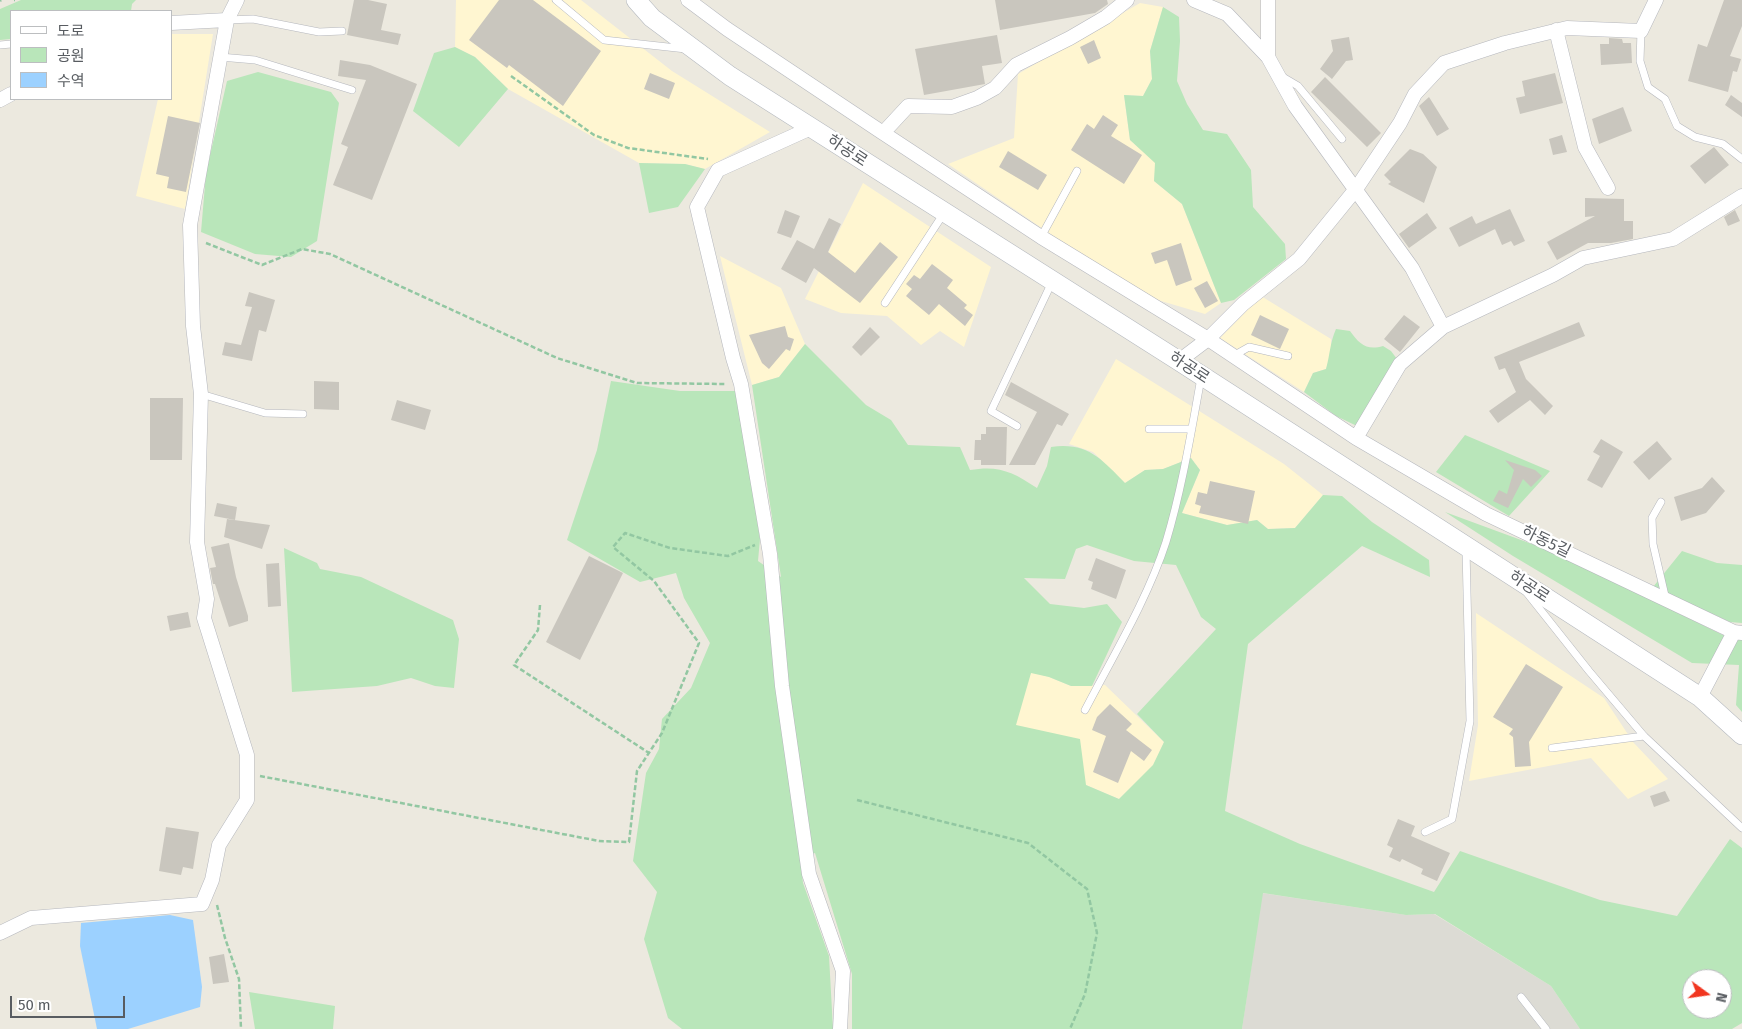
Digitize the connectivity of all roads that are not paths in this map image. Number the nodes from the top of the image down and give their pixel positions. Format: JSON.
{"nodes":[{"id":1,"x":237,"y":0,"type":"edge"},
{"id":2,"x":556,"y":0,"type":"edge"},
{"id":3,"x":636,"y":0,"type":"edge"},
{"id":4,"x":688,"y":0,"type":"edge"},
{"id":5,"x":1127,"y":0,"type":"edge"},
{"id":6,"x":1194,"y":0,"type":"edge"},
{"id":7,"x":1268,"y":0,"type":"edge"},
{"id":8,"x":1656,"y":0,"type":"edge"},
{"id":9,"x":227,"y":20,"type":"junction"},
{"id":10,"x":172,"y":23,"type":"edge"},
{"id":11,"x":1556,"y":30,"type":"junction"},
{"id":12,"x":342,"y":31,"type":"dead end"},
{"id":13,"x":1641,"y":31,"type":"junction"},
{"id":14,"x":696,"y":50,"type":"junction"},
{"id":15,"x":220,"y":57,"type":"junction"},
{"id":16,"x":1268,"y":57,"type":"junction"},
{"id":17,"x":1277,"y":73,"type":"junction"},
{"id":18,"x":352,"y":90,"type":"dead end"},
{"id":19,"x":811,"y":128,"type":"junction"},
{"id":20,"x":883,"y":133,"type":"junction"},
{"id":21,"x":1342,"y":138,"type":"dead end"},
{"id":22,"x":1742,"y":159,"type":"edge"},
{"id":23,"x":1077,"y":171,"type":"dead end"},
{"id":24,"x":1608,"y":188,"type":"dead end"},
{"id":25,"x":1356,"y":189,"type":"junction"},
{"id":26,"x":1742,"y":196,"type":"edge"},
{"id":27,"x":944,"y":213,"type":"junction"},
{"id":28,"x":1041,"y":237,"type":"junction"},
{"id":29,"x":1052,"y":282,"type":"junction"},
{"id":30,"x":885,"y":303,"type":"dead end"},
{"id":31,"x":1443,"y":327,"type":"junction"},
{"id":32,"x":1208,"y":339,"type":"junction"},
{"id":33,"x":1233,"y":356,"type":"junction"},
{"id":34,"x":1288,"y":356,"type":"dead end"},
{"id":35,"x":1179,"y":361,"type":"junction"},
{"id":36,"x":1201,"y":376,"type":"junction"},
{"id":37,"x":201,"y":394,"type":"junction"},
{"id":38,"x":303,"y":414,"type":"dead end"},
{"id":39,"x":1017,"y":426,"type":"dead end"},
{"id":40,"x":1149,"y":429,"type":"dead end"},
{"id":41,"x":1192,"y":429,"type":"junction"},
{"id":42,"x":1356,"y":438,"type":"junction"},
{"id":43,"x":1661,"y":502,"type":"dead end"},
{"id":44,"x":1466,"y":546,"type":"junction"},
{"id":45,"x":1514,"y":577,"type":"junction"},
{"id":46,"x":1666,"y":600,"type":"junction"},
{"id":47,"x":1738,"y":633,"type":"edge"},
{"id":48,"x":1700,"y":697,"type":"junction"},
{"id":49,"x":1085,"y":710,"type":"dead end"},
{"id":50,"x":1742,"y":735,"type":"edge"},
{"id":51,"x":1644,"y":736,"type":"junction"},
{"id":52,"x":1552,"y":748,"type":"dead end"},
{"id":53,"x":1742,"y":828,"type":"edge"},
{"id":54,"x":1425,"y":832,"type":"dead end"},
{"id":55,"x":0,"y":932,"type":"edge"},
{"id":56,"x":1521,"y":997,"type":"dead end"},
{"id":57,"x":840,"y":1029,"type":"edge"},
{"id":58,"x":1546,"y":1029,"type":"edge"}],
"edges":[{"from":1,"to":9,"type":"street"},
{"from":2,"to":14,"type":"lane"},
{"from":3,"to":14,"type":"main road","name":"하공로"},
{"from":4,"to":20,"type":"street","name":"하동5길"},
{"from":5,"to":20,"type":"street"},
{"from":6,"to":16,"type":"street"},
{"from":7,"to":16,"type":"street"},
{"from":8,"to":13,"type":"street"},
{"from":9,"to":10,"type":"street"},
{"from":9,"to":12,"type":"lane"},
{"from":9,"to":15,"type":"street"},
{"from":11,"to":13,"type":"street"},
{"from":11,"to":24,"type":"street"},
{"from":11,"to":25,"type":"street"},
{"from":13,"to":22,"type":"lane"},
{"from":14,"to":19,"type":"main road","name":"하공로"},
{"from":15,"to":18,"type":"lane"},
{"from":15,"to":37,"type":"street"},
{"from":16,"to":17,"type":"street"},
{"from":17,"to":21,"type":"lane"},
{"from":17,"to":25,"type":"street"},
{"from":19,"to":27,"type":"main road","name":"하공로"},
{"from":19,"to":57,"type":"street"},
{"from":20,"to":28,"type":"street","name":"하동5길"},
{"from":23,"to":28,"type":"lane"},
{"from":25,"to":31,"type":"street"},
{"from":25,"to":32,"type":"street"},
{"from":26,"to":31,"type":"street"},
{"from":27,"to":29,"type":"main road","name":"하공로"},
{"from":27,"to":30,"type":"lane"},
{"from":28,"to":32,"type":"street","name":"하동5길"},
{"from":29,"to":35,"type":"main road","name":"하공로"},
{"from":29,"to":39,"type":"lane"},
{"from":31,"to":42,"type":"street"},
{"from":32,"to":33,"type":"street","name":"하동5길"},
{"from":32,"to":35,"type":"street"},
{"from":33,"to":34,"type":"lane"},
{"from":33,"to":42,"type":"street","name":"하동5길"},
{"from":35,"to":36,"type":"main road","name":"하공로"},
{"from":36,"to":41,"type":"lane"},
{"from":36,"to":44,"type":"main road","name":"하공로"},
{"from":37,"to":38,"type":"lane"},
{"from":37,"to":55,"type":"street"},
{"from":40,"to":41,"type":"lane"},
{"from":41,"to":49,"type":"lane"},
{"from":42,"to":46,"type":"street","name":"하동5길"},
{"from":43,"to":46,"type":"lane"},
{"from":44,"to":45,"type":"main road","name":"하공로"},
{"from":44,"to":54,"type":"lane"},
{"from":45,"to":48,"type":"main road","name":"하공로"},
{"from":45,"to":51,"type":"lane"},
{"from":46,"to":47,"type":"street","name":"하동5길"},
{"from":47,"to":48,"type":"street"},
{"from":48,"to":50,"type":"main road","name":"하공로"},
{"from":51,"to":52,"type":"lane"},
{"from":51,"to":53,"type":"lane"},
{"from":56,"to":58,"type":"lane"}]}
